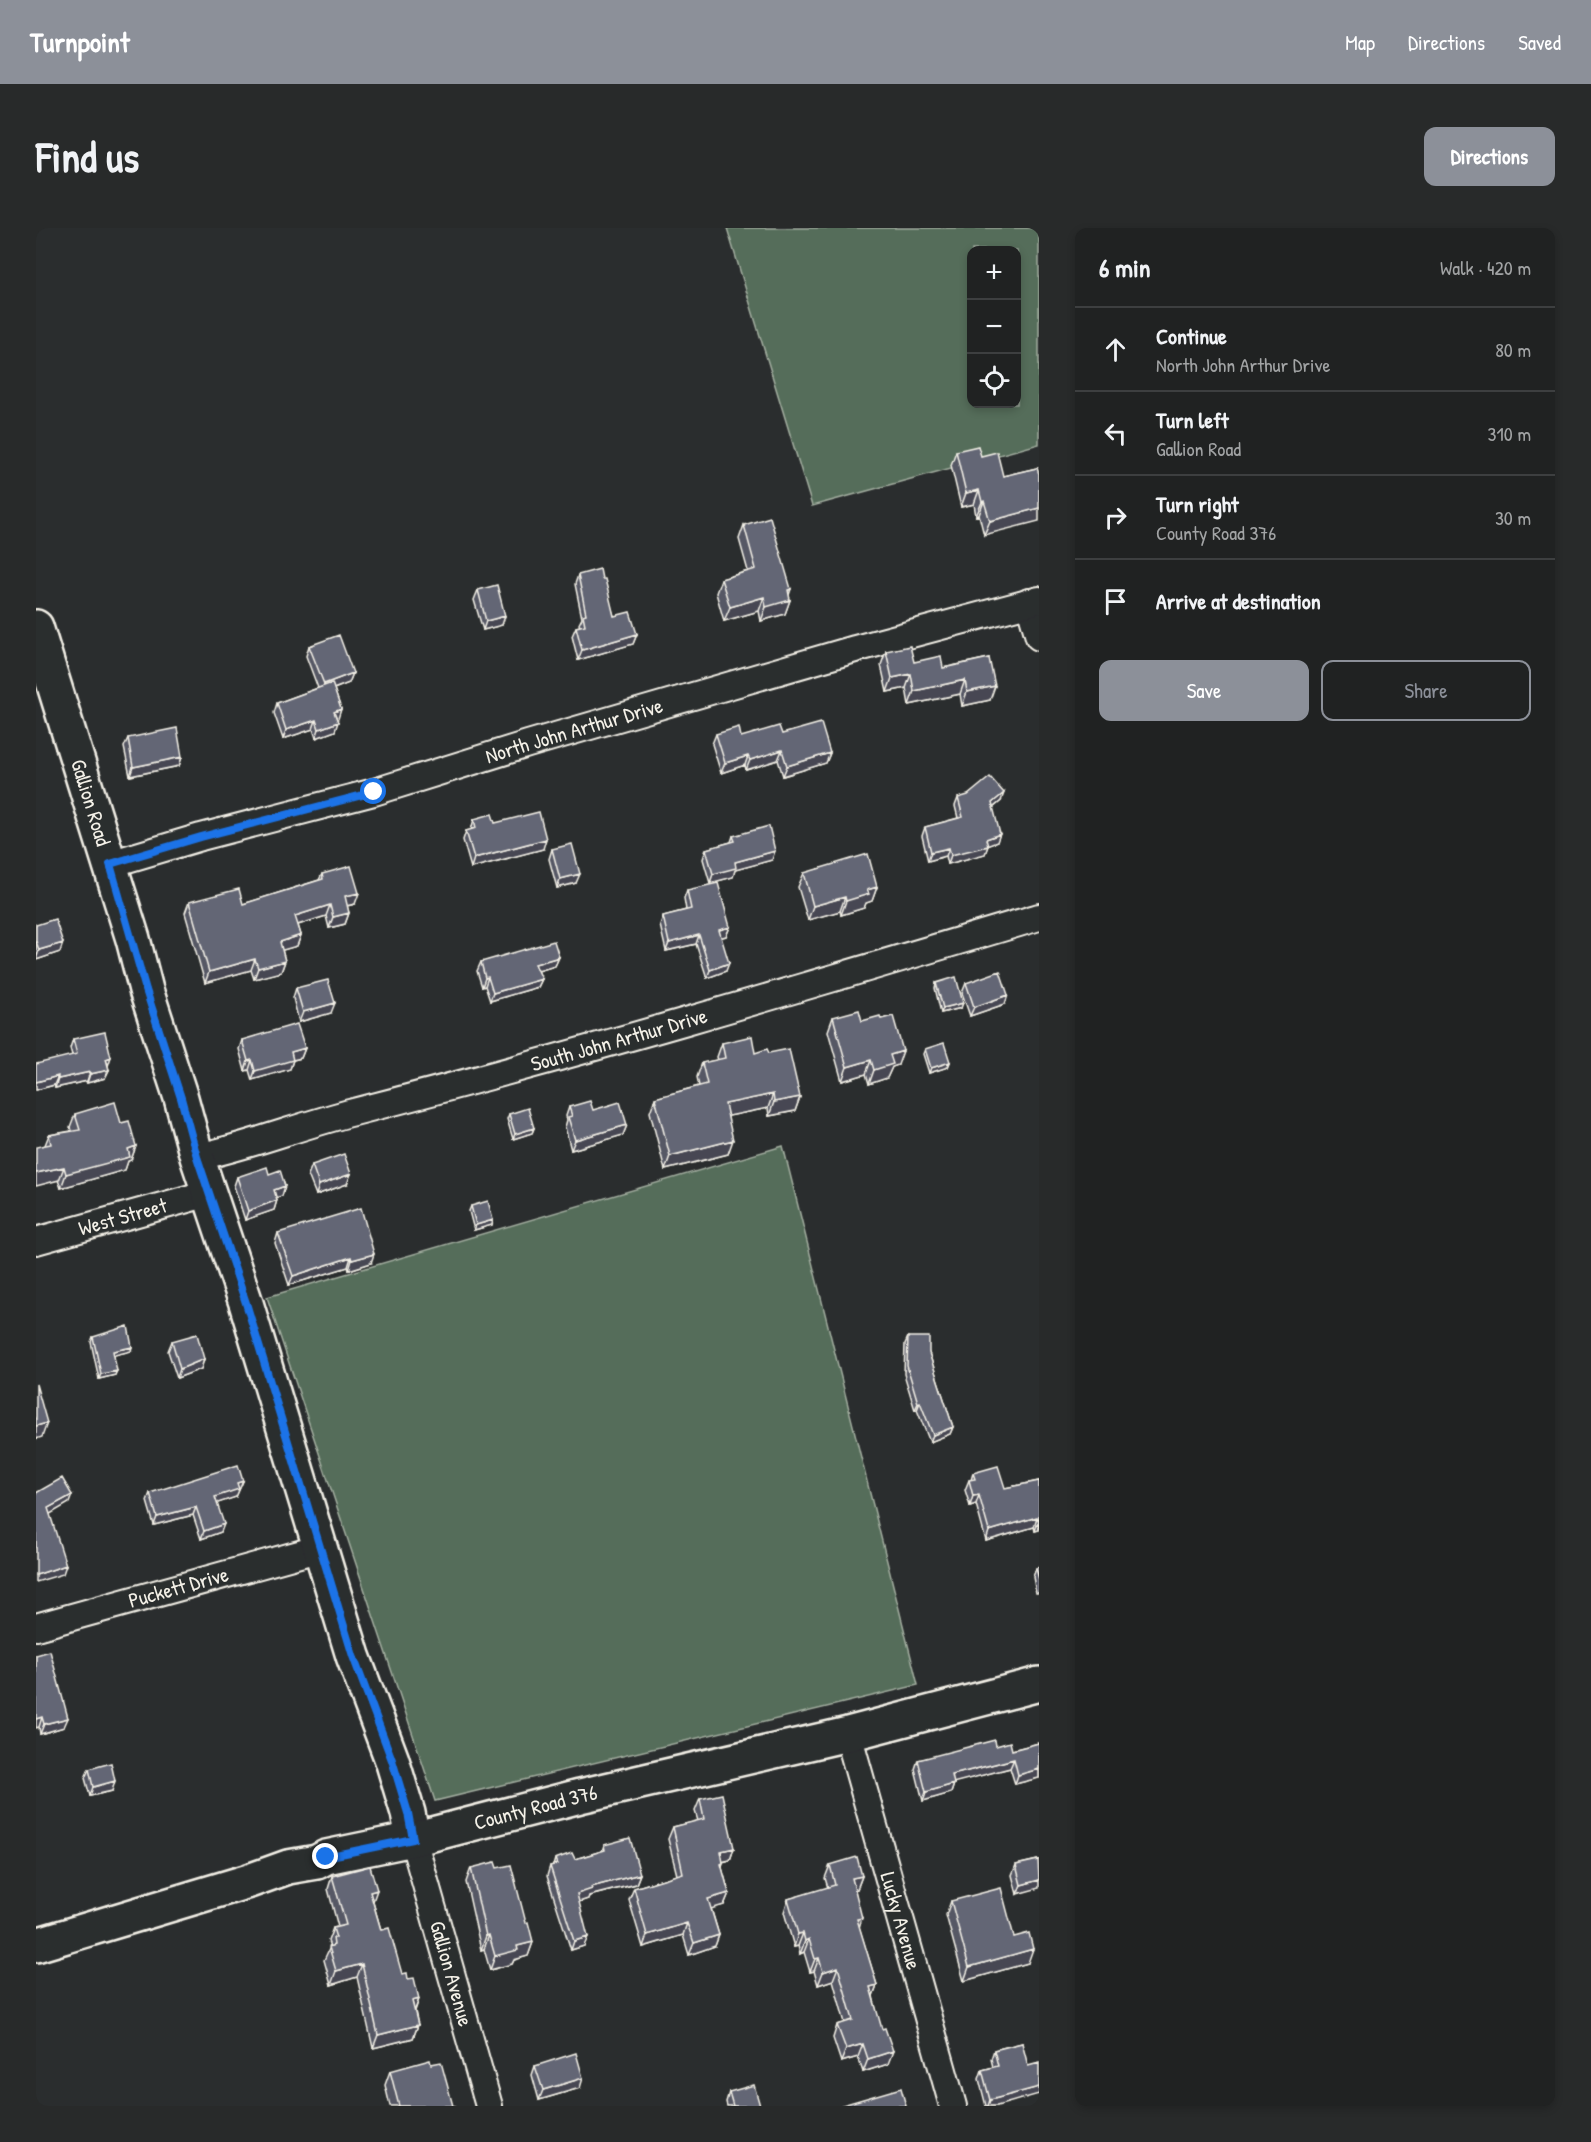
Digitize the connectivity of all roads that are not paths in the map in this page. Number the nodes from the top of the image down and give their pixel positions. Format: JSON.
{"nodes":[{"id":1,"x":1034,"y":601,"type":"edge"},
{"id":2,"x":36,"y":627,"type":"edge"},
{"id":3,"x":1039,"y":637,"type":"edge"},
{"id":4,"x":110,"y":864,"type":"junction"},
{"id":5,"x":1039,"y":917,"type":"edge"},
{"id":6,"x":197,"y":1157,"type":"junction"},
{"id":7,"x":209,"y":1192,"type":"junction"},
{"id":8,"x":36,"y":1241,"type":"edge"},
{"id":9,"x":321,"y":1548,"type":"junction"},
{"id":10,"x":36,"y":1627,"type":"edge"},
{"id":11,"x":1039,"y":1684,"type":"edge"},
{"id":12,"x":848,"y":1734,"type":"junction"},
{"id":13,"x":413,"y":1839,"type":"junction"},
{"id":14,"x":36,"y":1945,"type":"edge"},
{"id":15,"x":489,"y":2106,"type":"edge"},
{"id":16,"x":953,"y":2106,"type":"edge"}],
"edges":[{"from":1,"to":3,"type":"street"},
{"from":1,"to":4,"type":"street","name":"North John Arthur Drive"},
{"from":2,"to":4,"type":"street","name":"Gallion Road"},
{"from":4,"to":6,"type":"street","name":"Gallion Road"},
{"from":5,"to":6,"type":"street","name":"South John Arthur Drive"},
{"from":6,"to":7,"type":"street","name":"Gallion Road"},
{"from":7,"to":8,"type":"street","name":"West Street"},
{"from":7,"to":9,"type":"street","name":"Gallion Road"},
{"from":9,"to":10,"type":"street","name":"Puckett Drive"},
{"from":9,"to":13,"type":"street","name":"Gallion Road"},
{"from":11,"to":12,"type":"street","name":"County Road 376"},
{"from":12,"to":13,"type":"street","name":"County Road 376"},
{"from":12,"to":16,"type":"street","name":"Lucky Avenue"},
{"from":13,"to":14,"type":"street","name":"County Road 376"},
{"from":13,"to":15,"type":"street","name":"Gallion Avenue"}]}
